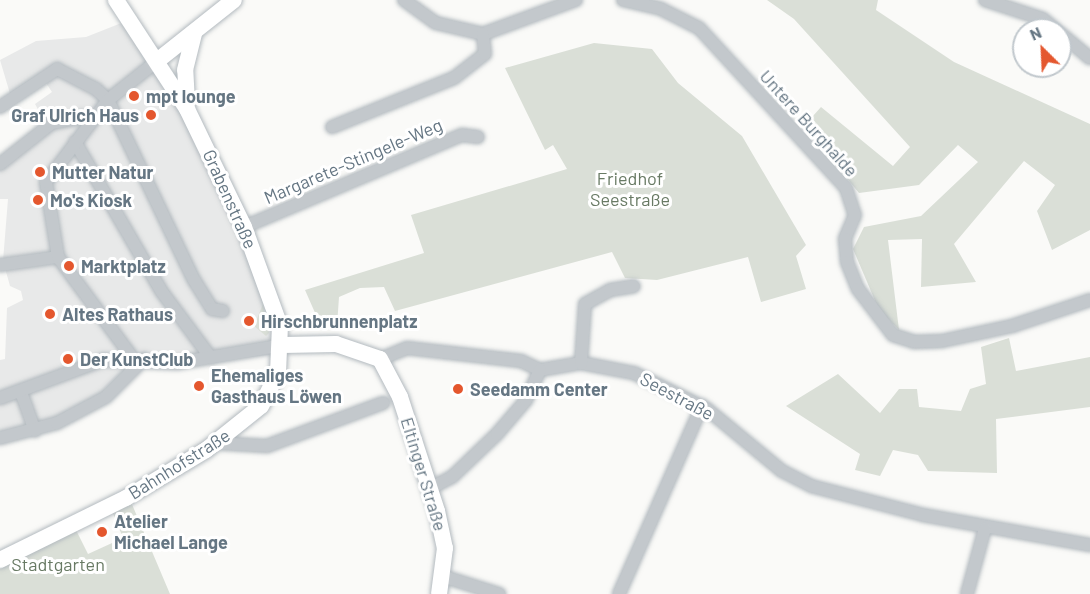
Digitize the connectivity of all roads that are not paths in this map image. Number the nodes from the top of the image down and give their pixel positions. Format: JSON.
{"nodes":[{"id":1,"x":116,"y":0,"type":"edge"},
{"id":2,"x":234,"y":0,"type":"edge"},
{"id":3,"x":576,"y":0,"type":"edge"},
{"id":4,"x":623,"y":0,"type":"edge"},
{"id":5,"x":986,"y":0,"type":"edge"},
{"id":6,"x":411,"y":2,"type":"edge"},
{"id":7,"x":1040,"y":18,"type":"edge"},
{"id":8,"x":194,"y":33,"type":"junction"},
{"id":9,"x":483,"y":34,"type":"junction"},
{"id":10,"x":1072,"y":43,"type":"edge"},
{"id":11,"x":1090,"y":58,"type":"edge"},
{"id":12,"x":157,"y":61,"type":"junction"},
{"id":13,"x":108,"y":100,"type":"junction"},
{"id":14,"x":0,"y":107,"type":"edge"},
{"id":15,"x":187,"y":109,"type":"junction"},
{"id":16,"x":91,"y":120,"type":"junction"},
{"id":17,"x":332,"y":127,"type":"dead end"},
{"id":18,"x":478,"y":137,"type":"dead end"},
{"id":19,"x":78,"y":146,"type":"junction"},
{"id":20,"x":0,"y":164,"type":"edge"},
{"id":21,"x":244,"y":227,"type":"junction"},
{"id":22,"x":52,"y":259,"type":"junction"},
{"id":23,"x":0,"y":264,"type":"edge"},
{"id":24,"x":634,"y":286,"type":"dead end"},
{"id":25,"x":1090,"y":300,"type":"edge"},
{"id":26,"x":223,"y":311,"type":"dead end"},
{"id":27,"x":283,"y":345,"type":"junction"},
{"id":28,"x":138,"y":358,"type":"junction"},
{"id":29,"x":212,"y":358,"type":"junction"},
{"id":30,"x":380,"y":360,"type":"junction"},
{"id":31,"x":581,"y":363,"type":"junction"},
{"id":32,"x":540,"y":370,"type":"junction"},
{"id":33,"x":21,"y":392,"type":"junction"},
{"id":34,"x":0,"y":398,"type":"edge"},
{"id":35,"x":383,"y":403,"type":"dead end"},
{"id":36,"x":702,"y":406,"type":"junction"},
{"id":37,"x":34,"y":431,"type":"junction"},
{"id":38,"x":0,"y":438,"type":"edge"},
{"id":39,"x":215,"y":444,"type":"junction"},
{"id":40,"x":430,"y":488,"type":"junction"},
{"id":41,"x":985,"y":528,"type":"junction"},
{"id":42,"x":1090,"y":545,"type":"edge"},
{"id":43,"x":0,"y":560,"type":"edge"},
{"id":44,"x":445,"y":577,"type":"junction"},
{"id":45,"x":439,"y":594,"type":"edge"},
{"id":46,"x":499,"y":594,"type":"edge"},
{"id":47,"x":619,"y":594,"type":"edge"},
{"id":48,"x":967,"y":594,"type":"edge"}],
"edges":[{"from":1,"to":12,"type":"main road","name":"Grabenstraße"},
{"from":2,"to":8,"type":"main road"},
{"from":3,"to":9,"type":"street"},
{"from":4,"to":25,"type":"street","name":"Untere Burghalde"},
{"from":5,"to":7,"type":"street"},
{"from":6,"to":9,"type":"street"},
{"from":8,"to":12,"type":"main road"},
{"from":8,"to":15,"type":"main road"},
{"from":9,"to":17,"type":"street"},
{"from":10,"to":11,"type":"street"},
{"from":12,"to":13,"type":"street"},
{"from":12,"to":15,"type":"main road","name":"Grabenstraße"},
{"from":13,"to":14,"type":"street"},
{"from":13,"to":16,"type":"street"},
{"from":13,"to":26,"type":"street"},
{"from":15,"to":21,"type":"main road","name":"Grabenstraße"},
{"from":16,"to":19,"type":"street"},
{"from":16,"to":20,"type":"street"},
{"from":18,"to":21,"type":"street","name":"Margarete-Stingele-Weg"},
{"from":19,"to":22,"type":"street"},
{"from":19,"to":29,"type":"street"},
{"from":21,"to":27,"type":"main road","name":"Grabenstraße"},
{"from":22,"to":23,"type":"street"},
{"from":22,"to":28,"type":"street"},
{"from":24,"to":31,"type":"street"},
{"from":27,"to":29,"type":"street"},
{"from":27,"to":30,"type":"main road"},
{"from":27,"to":39,"type":"main road","name":"Bahnhofstraße"},
{"from":28,"to":29,"type":"street"},
{"from":28,"to":33,"type":"street"},
{"from":28,"to":37,"type":"street"},
{"from":30,"to":32,"type":"street","name":"Seestraße"},
{"from":30,"to":40,"type":"main road","name":"Eltinger Straße"},
{"from":31,"to":32,"type":"street","name":"Seestraße"},
{"from":31,"to":36,"type":"street","name":"Seestraße"},
{"from":32,"to":40,"type":"street"},
{"from":33,"to":34,"type":"street"},
{"from":33,"to":37,"type":"street"},
{"from":35,"to":39,"type":"street"},
{"from":36,"to":41,"type":"street","name":"Seestraße"},
{"from":36,"to":47,"type":"street"},
{"from":37,"to":38,"type":"street"},
{"from":39,"to":43,"type":"main road","name":"Bahnhofstraße"},
{"from":40,"to":44,"type":"main road","name":"Eltinger Straße"},
{"from":41,"to":42,"type":"street","name":"Seestraße"},
{"from":41,"to":48,"type":"street"},
{"from":44,"to":45,"type":"main road","name":"Eltinger Straße"},
{"from":44,"to":46,"type":"street"}]}
